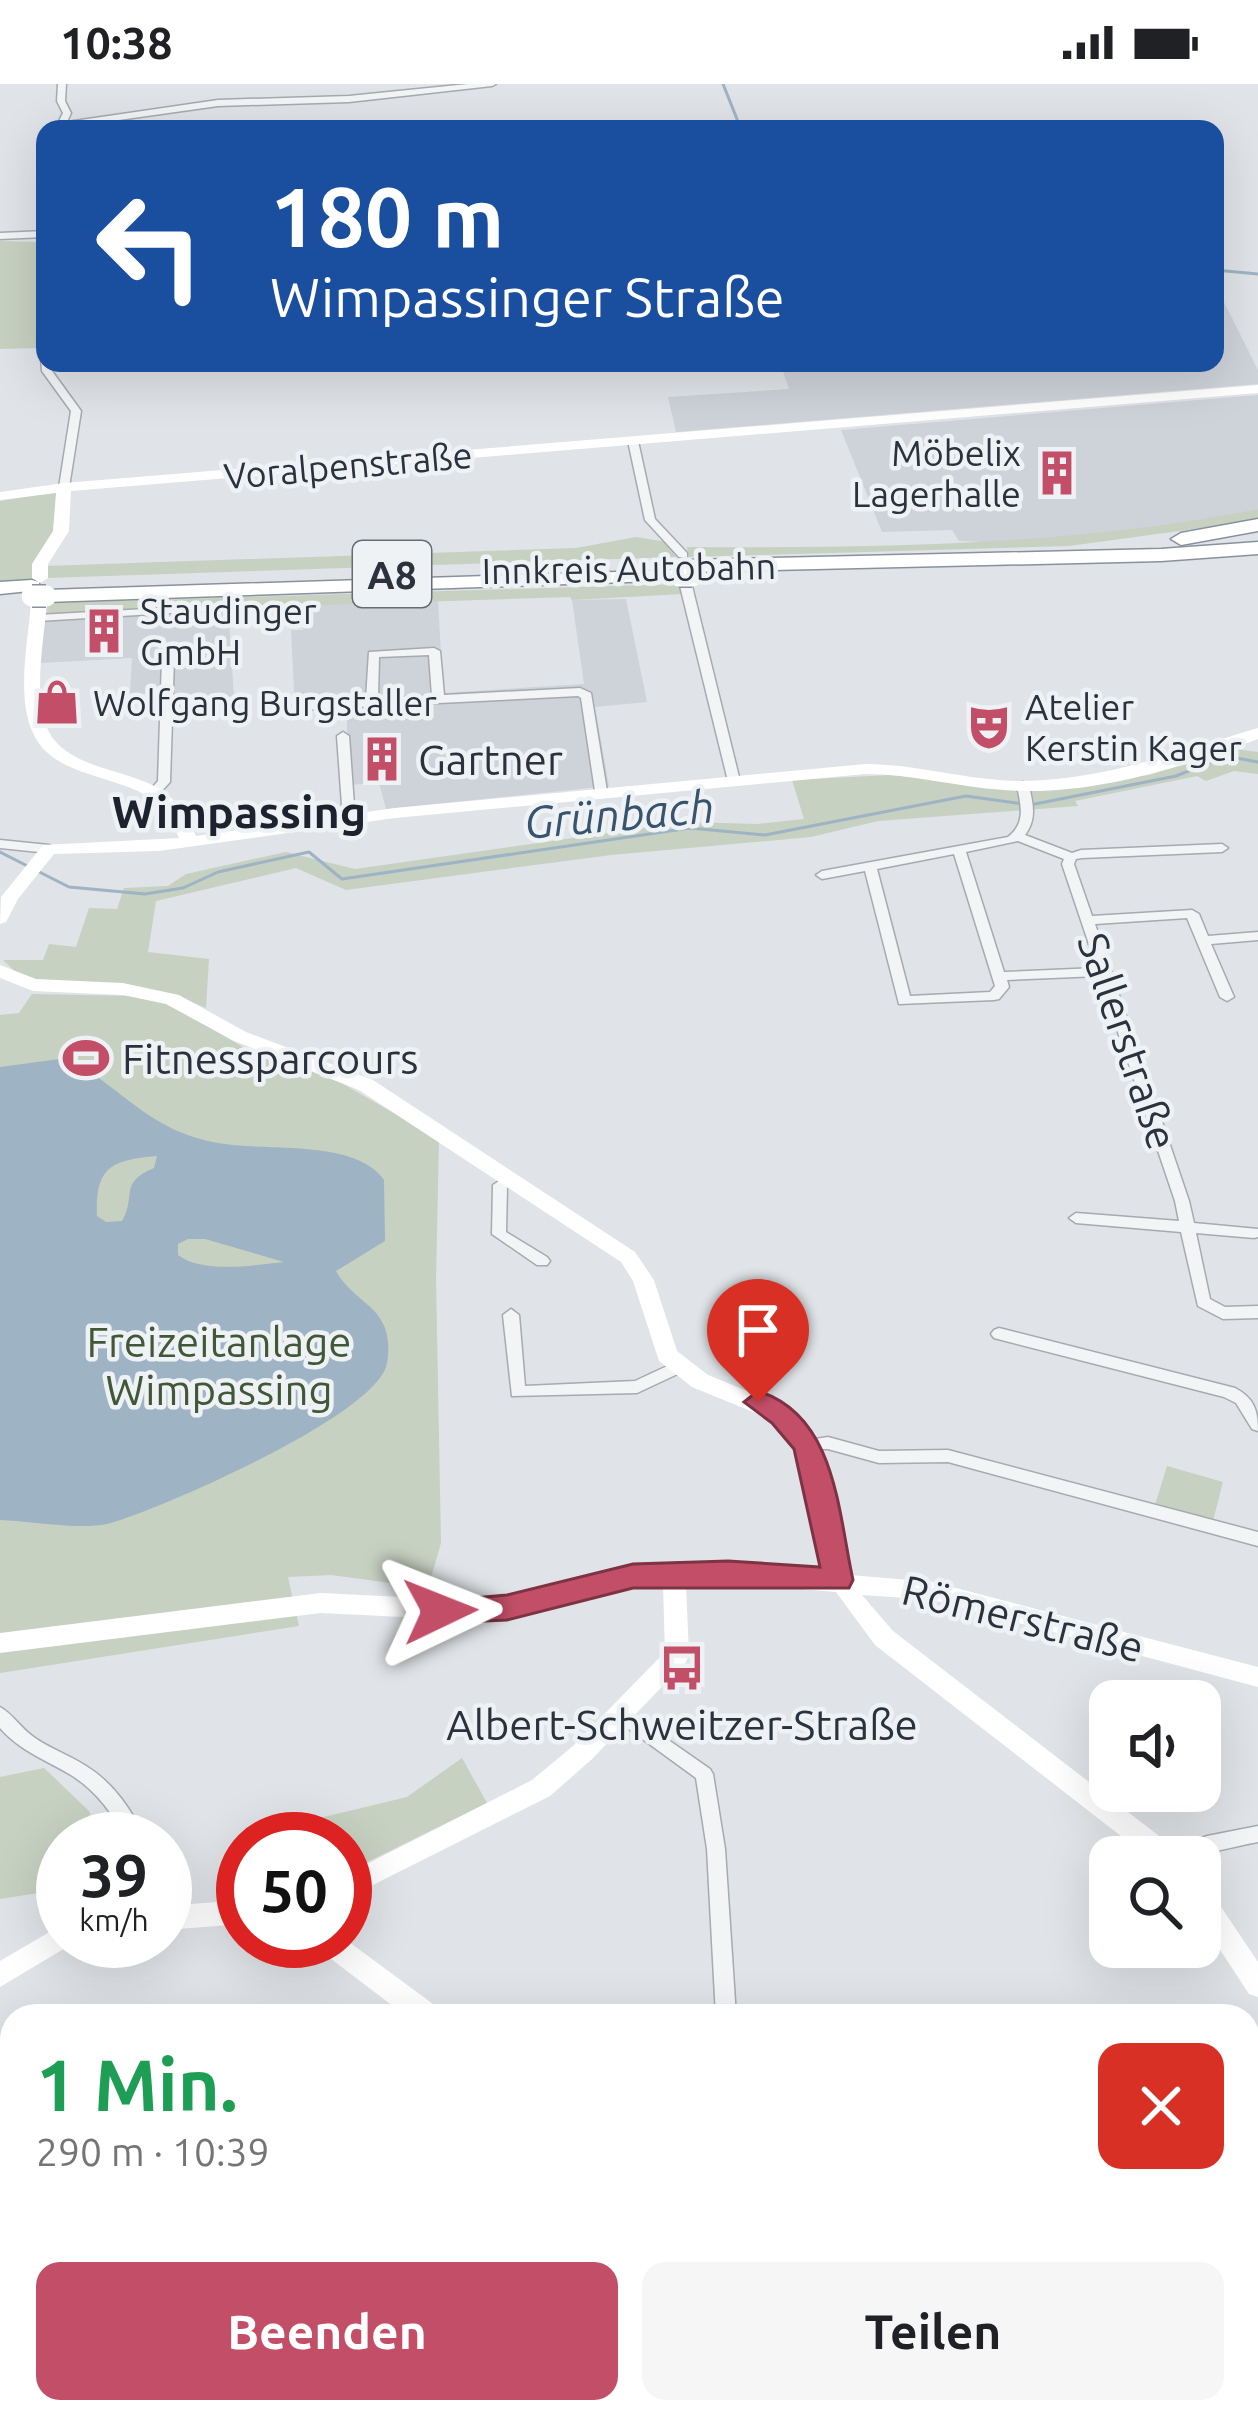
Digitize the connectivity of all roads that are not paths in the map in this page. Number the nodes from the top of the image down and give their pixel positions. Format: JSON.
{"nodes":[{"id":1,"x":62,"y":84,"type":"edge"},
{"id":2,"x":492,"y":84,"type":"edge"},
{"id":3,"x":62,"y":120,"type":"edge"},
{"id":4,"x":108,"y":120,"type":"edge"},
{"id":5,"x":36,"y":234,"type":"edge"},
{"id":6,"x":0,"y":236,"type":"edge"},
{"id":7,"x":48,"y":372,"type":"edge"},
{"id":8,"x":1258,"y":389,"type":"edge"},
{"id":9,"x":633,"y":441,"type":"junction"},
{"id":10,"x":64,"y":487,"type":"junction"},
{"id":11,"x":0,"y":496,"type":"edge"},
{"id":12,"x":1258,"y":525,"type":"edge"},
{"id":13,"x":1258,"y":548,"type":"edge"},
{"id":14,"x":1028,"y":558,"type":"junction"},
{"id":15,"x":1258,"y":559,"type":"edge"},
{"id":16,"x":685,"y":571,"type":"junction"},
{"id":17,"x":0,"y":588,"type":"edge"},
{"id":18,"x":39,"y":595,"type":"junction"},
{"id":19,"x":0,"y":599,"type":"edge"},
{"id":20,"x":200,"y":610,"type":"dead end"},
{"id":21,"x":168,"y":658,"type":"dead end"},
{"id":22,"x":439,"y":700,"type":"junction"},
{"id":23,"x":372,"y":701,"type":"junction"},
{"id":24,"x":298,"y":706,"type":"dead end"},
{"id":25,"x":1258,"y":734,"type":"edge"},
{"id":26,"x":343,"y":736,"type":"dead end"},
{"id":27,"x":734,"y":781,"type":"junction"},
{"id":28,"x":155,"y":791,"type":"junction"},
{"id":29,"x":601,"y":791,"type":"junction"},
{"id":30,"x":1026,"y":798,"type":"junction"},
{"id":31,"x":349,"y":819,"type":"junction"},
{"id":32,"x":1018,"y":837,"type":"junction"},
{"id":33,"x":189,"y":840,"type":"junction"},
{"id":34,"x":0,"y":844,"type":"edge"},
{"id":35,"x":1222,"y":848,"type":"dead end"},
{"id":36,"x":960,"y":852,"type":"junction"},
{"id":37,"x":1070,"y":856,"type":"junction"},
{"id":38,"x":37,"y":862,"type":"junction"},
{"id":39,"x":870,"y":867,"type":"junction"},
{"id":40,"x":821,"y":874,"type":"dead end"},
{"id":41,"x":5,"y":896,"type":"edge"},
{"id":42,"x":0,"y":917,"type":"edge"},
{"id":43,"x":1086,"y":920,"type":"junction"},
{"id":44,"x":1258,"y":936,"type":"edge"},
{"id":45,"x":1203,"y":940,"type":"junction"},
{"id":46,"x":0,"y":970,"type":"edge"},
{"id":47,"x":1103,"y":972,"type":"junction"},
{"id":48,"x":999,"y":976,"type":"junction"},
{"id":49,"x":1227,"y":997,"type":"dead end"},
{"id":50,"x":511,"y":1178,"type":"junction"},
{"id":51,"x":1076,"y":1218,"type":"dead end"},
{"id":52,"x":1187,"y":1228,"type":"junction"},
{"id":53,"x":1254,"y":1233,"type":"dead end"},
{"id":54,"x":542,"y":1262,"type":"dead end"},
{"id":55,"x":1258,"y":1312,"type":"edge"},
{"id":56,"x":512,"y":1315,"type":"dead end"},
{"id":57,"x":999,"y":1334,"type":"dead end"},
{"id":58,"x":678,"y":1366,"type":"junction"},
{"id":59,"x":1258,"y":1425,"type":"edge"},
{"id":60,"x":808,"y":1445,"type":"junction"},
{"id":61,"x":1258,"y":1539,"type":"edge"},
{"id":62,"x":674,"y":1574,"type":"junction"},
{"id":63,"x":838,"y":1580,"type":"junction"},
{"id":64,"x":0,"y":1643,"type":"edge"},
{"id":65,"x":1258,"y":1677,"type":"edge"},
{"id":66,"x":0,"y":1714,"type":"edge"},
{"id":67,"x":621,"y":1714,"type":"junction"},
{"id":68,"x":119,"y":1812,"type":"edge"},
{"id":69,"x":1258,"y":1834,"type":"edge"},
{"id":70,"x":1143,"y":1836,"type":"edge"},
{"id":71,"x":1221,"y":1841,"type":"edge"},
{"id":72,"x":372,"y":1874,"type":"edge"},
{"id":73,"x":1221,"y":1929,"type":"edge"},
{"id":74,"x":36,"y":1953,"type":"edge"},
{"id":75,"x":363,"y":1968,"type":"edge"},
{"id":76,"x":0,"y":1975,"type":"edge"},
{"id":77,"x":1258,"y":1985,"type":"edge"},
{"id":78,"x":411,"y":2004,"type":"edge"},
{"id":79,"x":725,"y":2004,"type":"edge"}],
"edges":[{"from":1,"to":3,"type":"street"},
{"from":2,"to":4,"type":"street"},
{"from":5,"to":6,"type":"street"},
{"from":7,"to":10,"type":"street"},
{"from":8,"to":9,"type":"street","name":"Voralpenstraße"},
{"from":9,"to":10,"type":"street","name":"Voralpenstraße"},
{"from":9,"to":16,"type":"street"},
{"from":10,"to":11,"type":"street","name":"Voralpenstraße"},
{"from":10,"to":18,"type":"street"},
{"from":12,"to":14,"type":"highway"},
{"from":13,"to":14,"type":"highway","name":"Innkreis Autobahn","number":"A8"},
{"from":14,"to":16,"type":"highway","name":"Innkreis Autobahn","number":"A8"},
{"from":15,"to":16,"type":"highway","name":"Innkreis Autobahn","number":"A8"},
{"from":16,"to":18,"type":"highway","name":"Innkreis Autobahn","number":"A8"},
{"from":16,"to":27,"type":"street"},
{"from":17,"to":18,"type":"highway","name":"Innkreis Autobahn","number":"A8"},
{"from":18,"to":19,"type":"highway","name":"Innkreis Autobahn","number":"A8"},
{"from":18,"to":20,"type":"street"},
{"from":18,"to":28,"type":"street"},
{"from":21,"to":28,"type":"street"},
{"from":22,"to":23,"type":"street"},
{"from":22,"to":23,"type":"street"},
{"from":22,"to":29,"type":"street"},
{"from":23,"to":24,"type":"street"},
{"from":25,"to":30,"type":"street"},
{"from":26,"to":31,"type":"street"},
{"from":27,"to":29,"type":"street"},
{"from":27,"to":30,"type":"street"},
{"from":28,"to":33,"type":"street"},
{"from":29,"to":31,"type":"street"},
{"from":30,"to":32,"type":"street"},
{"from":31,"to":33,"type":"street"},
{"from":32,"to":36,"type":"street"},
{"from":32,"to":37,"type":"street"},
{"from":33,"to":38,"type":"street"},
{"from":34,"to":38,"type":"street"},
{"from":35,"to":37,"type":"street"},
{"from":36,"to":39,"type":"street"},
{"from":36,"to":48,"type":"street"},
{"from":37,"to":43,"type":"street","name":"Sallerstraße"},
{"from":38,"to":41,"type":"street"},
{"from":39,"to":40,"type":"street"},
{"from":39,"to":48,"type":"street"},
{"from":41,"to":42,"type":"street"},
{"from":43,"to":45,"type":"street"},
{"from":43,"to":47,"type":"street","name":"Sallerstraße"},
{"from":44,"to":45,"type":"street"},
{"from":45,"to":49,"type":"street"},
{"from":46,"to":50,"type":"street"},
{"from":47,"to":48,"type":"street"},
{"from":47,"to":52,"type":"street","name":"Sallerstraße"},
{"from":50,"to":54,"type":"street"},
{"from":50,"to":58,"type":"street"},
{"from":51,"to":52,"type":"street"},
{"from":52,"to":53,"type":"street"},
{"from":52,"to":55,"type":"street","name":"Sallerstraße"},
{"from":56,"to":58,"type":"street"},
{"from":57,"to":59,"type":"street"},
{"from":58,"to":60,"type":"street"},
{"from":60,"to":61,"type":"street"},
{"from":60,"to":63,"type":"street"},
{"from":62,"to":63,"type":"street","name":"Römerstraße"},
{"from":62,"to":64,"type":"street","name":"Römerstraße"},
{"from":62,"to":67,"type":"street"},
{"from":63,"to":65,"type":"street","name":"Römerstraße"},
{"from":63,"to":70,"type":"street"},
{"from":66,"to":68,"type":"street"},
{"from":67,"to":72,"type":"street"},
{"from":67,"to":79,"type":"street"},
{"from":69,"to":71,"type":"street"},
{"from":73,"to":77,"type":"street"},
{"from":74,"to":76,"type":"street"},
{"from":75,"to":78,"type":"street"}]}
